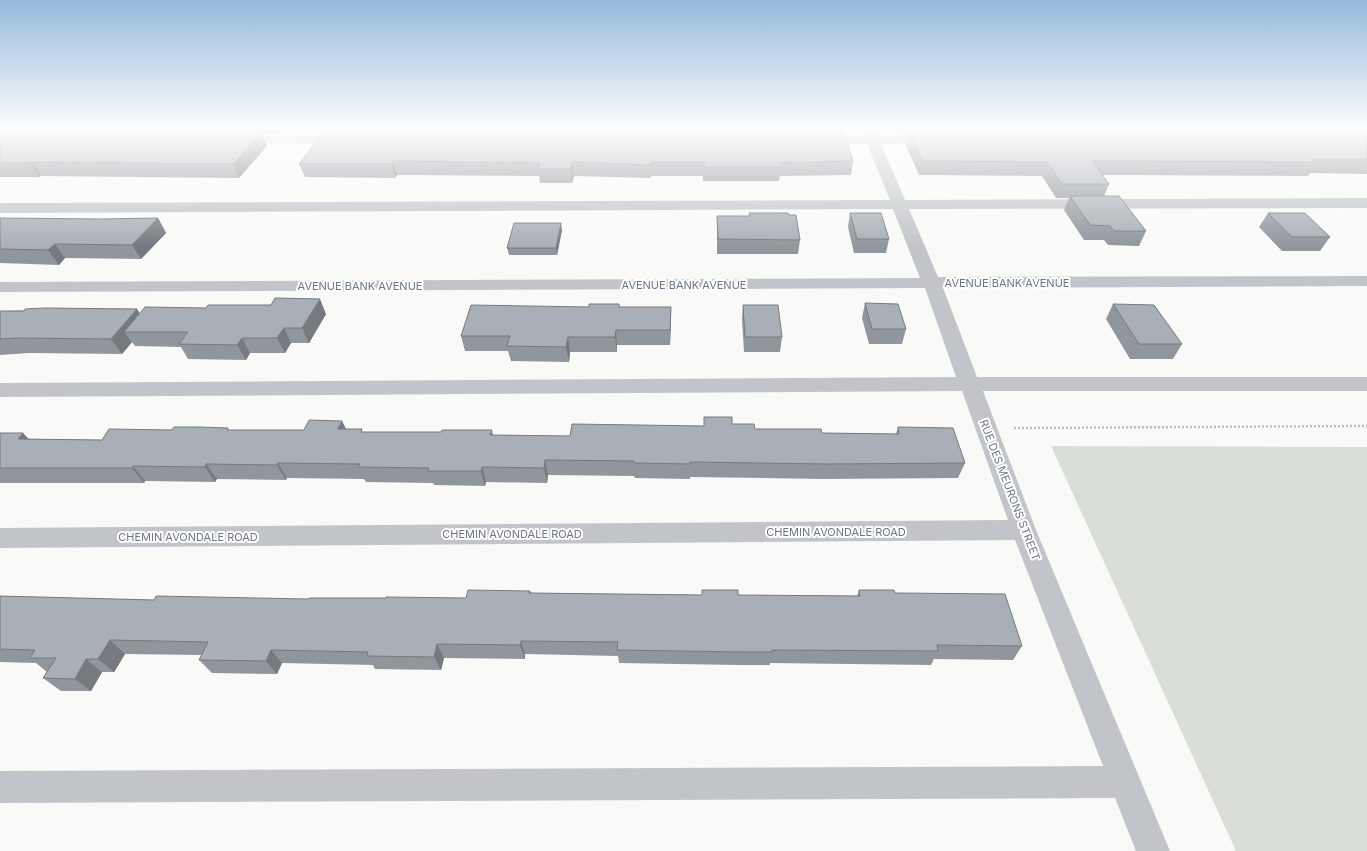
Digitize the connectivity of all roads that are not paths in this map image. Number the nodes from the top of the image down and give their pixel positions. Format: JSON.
{"nodes":[{"id":1,"x":884,"y":168,"type":"edge"},
{"id":2,"x":1367,"y":203,"type":"edge"},
{"id":3,"x":899,"y":204,"type":"junction"},
{"id":4,"x":0,"y":208,"type":"edge"},
{"id":5,"x":1367,"y":281,"type":"edge"},
{"id":6,"x":932,"y":284,"type":"junction"},
{"id":7,"x":0,"y":287,"type":"edge"},
{"id":8,"x":970,"y":384,"type":"junction"},
{"id":9,"x":1367,"y":384,"type":"edge"},
{"id":10,"x":0,"y":390,"type":"edge"},
{"id":11,"x":1024,"y":530,"type":"junction"},
{"id":12,"x":0,"y":538,"type":"edge"},
{"id":13,"x":1125,"y":782,"type":"junction"},
{"id":14,"x":0,"y":787,"type":"edge"},
{"id":15,"x":1153,"y":851,"type":"edge"}],
"edges":[{"from":1,"to":3,"type":"street","name":"RUE DES MEURONS STREET"},
{"from":2,"to":3,"type":"street"},
{"from":3,"to":4,"type":"street"},
{"from":3,"to":6,"type":"street","name":"RUE DES MEURONS STREET"},
{"from":5,"to":6,"type":"street","name":"AVENUE BANK AVENUE"},
{"from":6,"to":7,"type":"street","name":"AVENUE BANK AVENUE"},
{"from":6,"to":8,"type":"street","name":"RUE DES MEURONS STREET"},
{"from":8,"to":9,"type":"street"},
{"from":8,"to":10,"type":"street"},
{"from":8,"to":11,"type":"street","name":"RUE DES MEURONS STREET"},
{"from":11,"to":12,"type":"street","name":"CHEMIN AVONDALE ROAD"},
{"from":11,"to":13,"type":"street","name":"RUE DES MEURONS STREET"},
{"from":13,"to":14,"type":"street"},
{"from":13,"to":15,"type":"street","name":"RUE DES MEURONS STREET"}]}
